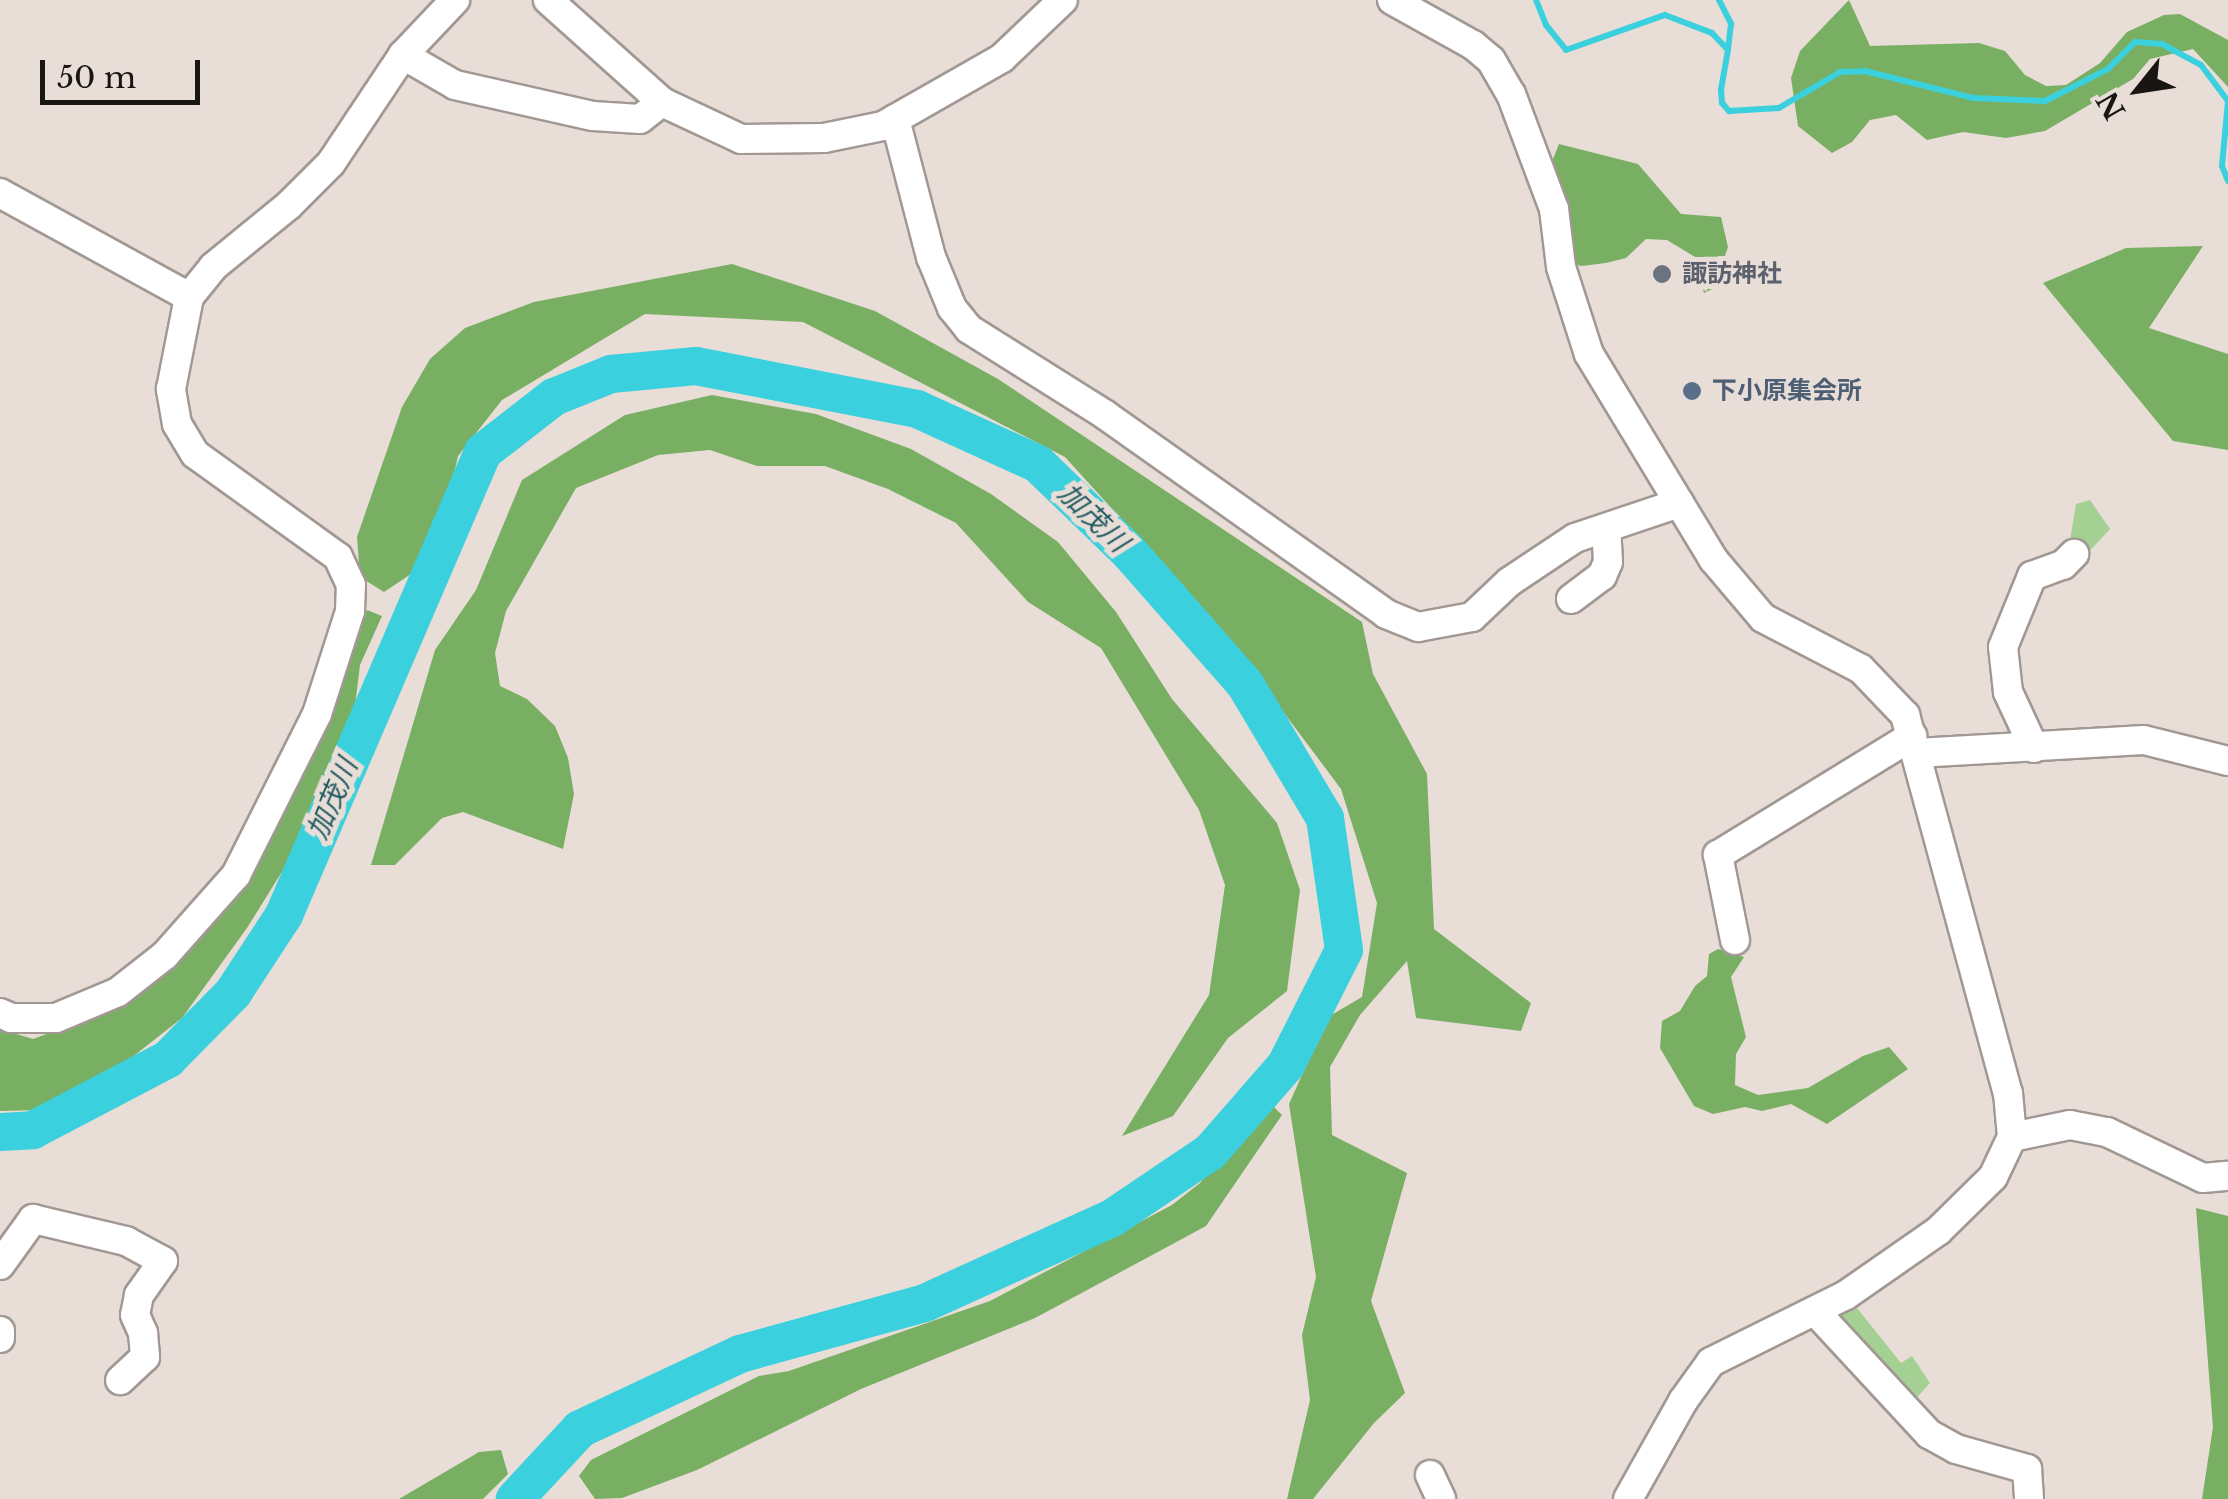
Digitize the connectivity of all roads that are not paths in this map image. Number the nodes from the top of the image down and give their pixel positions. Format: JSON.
{"nodes":[{"id":1,"x":455,"y":0,"type":"edge"},
{"id":2,"x":1063,"y":0,"type":"edge"},
{"id":3,"x":1392,"y":0,"type":"edge"},
{"id":4,"x":550,"y":1,"type":"edge"},
{"id":5,"x":403,"y":55,"type":"junction"},
{"id":6,"x":662,"y":102,"type":"junction"},
{"id":7,"x":895,"y":118,"type":"junction"},
{"id":8,"x":0,"y":193,"type":"edge"},
{"id":9,"x":189,"y":297,"type":"junction"},
{"id":10,"x":1679,"y":503,"type":"junction"},
{"id":11,"x":1606,"y":528,"type":"junction"},
{"id":12,"x":2074,"y":554,"type":"dead end"},
{"id":13,"x":1571,"y":599,"type":"dead end"},
{"id":14,"x":1914,"y":745,"type":"junction"},
{"id":15,"x":2034,"y":748,"type":"junction"},
{"id":16,"x":2228,"y":760,"type":"edge"},
{"id":17,"x":1735,"y":940,"type":"dead end"},
{"id":18,"x":0,"y":1012,"type":"edge"},
{"id":19,"x":2012,"y":1137,"type":"junction"},
{"id":20,"x":2228,"y":1176,"type":"edge"},
{"id":21,"x":0,"y":1266,"type":"edge"},
{"id":22,"x":1816,"y":1311,"type":"junction"},
{"id":23,"x":120,"y":1380,"type":"dead end"},
{"id":24,"x":1628,"y":1499,"type":"edge"},
{"id":25,"x":2029,"y":1499,"type":"edge"}],
"edges":[{"from":1,"to":5,"type":"street"},
{"from":2,"to":7,"type":"street"},
{"from":3,"to":10,"type":"street"},
{"from":4,"to":6,"type":"street"},
{"from":5,"to":6,"type":"street"},
{"from":5,"to":9,"type":"street"},
{"from":6,"to":7,"type":"street"},
{"from":7,"to":11,"type":"street"},
{"from":8,"to":9,"type":"street"},
{"from":9,"to":18,"type":"street"},
{"from":10,"to":11,"type":"street"},
{"from":10,"to":14,"type":"street"},
{"from":11,"to":13,"type":"street"},
{"from":12,"to":15,"type":"street"},
{"from":14,"to":15,"type":"street"},
{"from":14,"to":17,"type":"street"},
{"from":14,"to":19,"type":"street"},
{"from":15,"to":16,"type":"street"},
{"from":19,"to":20,"type":"street"},
{"from":19,"to":22,"type":"street"},
{"from":21,"to":23,"type":"street"},
{"from":22,"to":24,"type":"street"},
{"from":22,"to":25,"type":"street"}]}
